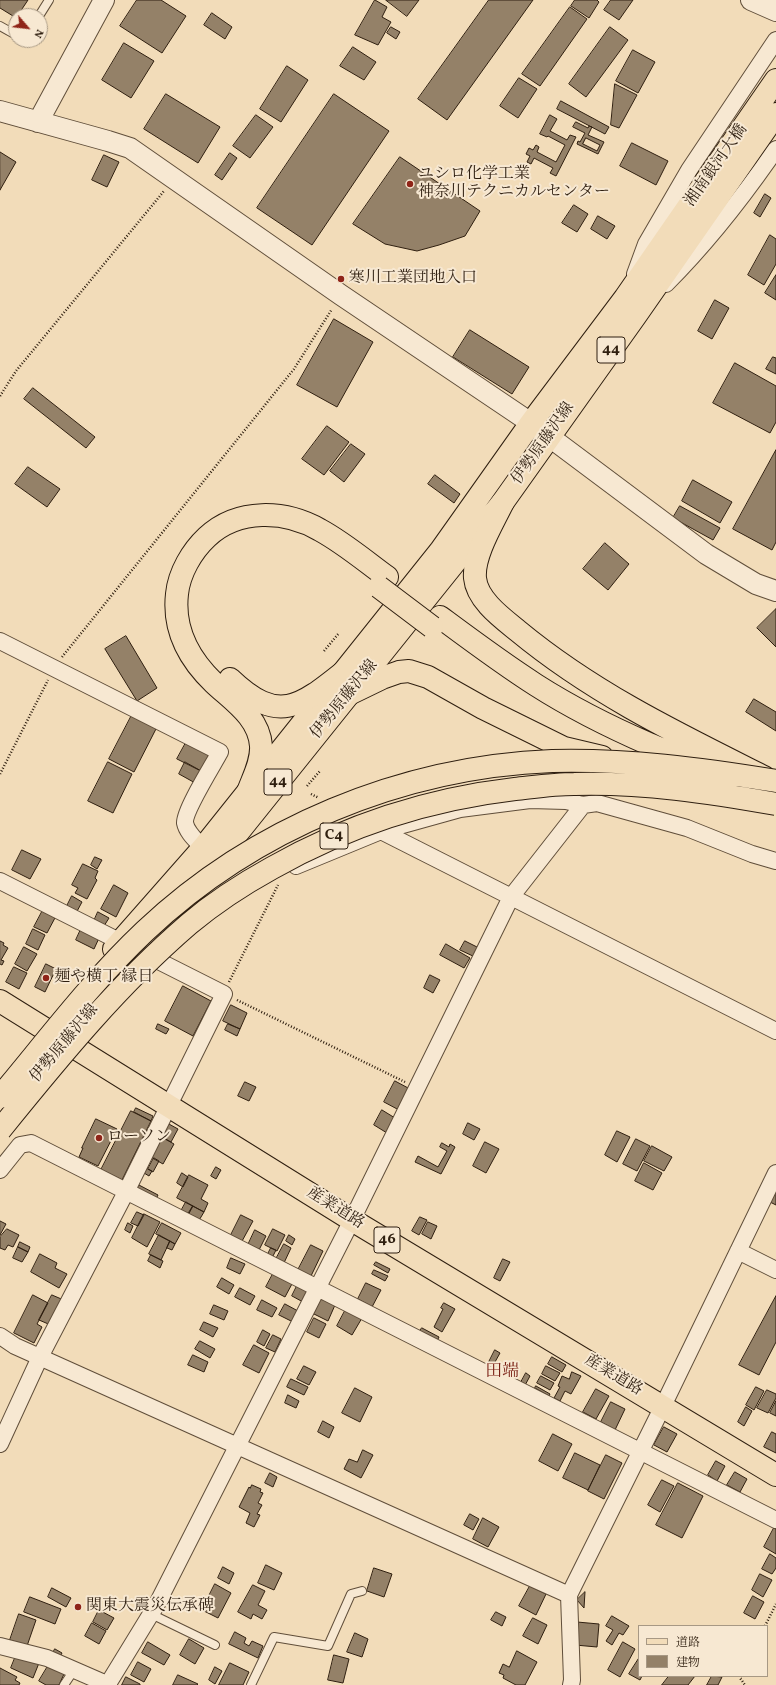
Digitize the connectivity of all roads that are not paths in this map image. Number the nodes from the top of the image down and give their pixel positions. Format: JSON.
{"nodes":[{"id":1,"x":104,"y":0,"type":"edge"},
{"id":2,"x":751,"y":0,"type":"edge"},
{"id":3,"x":776,"y":10,"type":"edge"},
{"id":4,"x":776,"y":40,"type":"edge"},
{"id":5,"x":776,"y":80,"type":"edge"},
{"id":6,"x":0,"y":111,"type":"edge"},
{"id":7,"x":776,"y":114,"type":"edge"},
{"id":8,"x":38,"y":122,"type":"junction"},
{"id":9,"x":776,"y":149,"type":"edge"},
{"id":10,"x":665,"y":258,"type":"junction"},
{"id":11,"x":631,"y":306,"type":"junction"},
{"id":12,"x":531,"y":423,"type":"junction"},
{"id":13,"x":549,"y":436,"type":"junction"},
{"id":14,"x":503,"y":502,"type":"junction"},
{"id":15,"x":383,"y":582,"type":"junction"},
{"id":16,"x":776,"y":591,"type":"edge"},
{"id":17,"x":436,"y":622,"type":"junction"},
{"id":18,"x":0,"y":641,"type":"edge"},
{"id":19,"x":345,"y":671,"type":"junction"},
{"id":20,"x":349,"y":694,"type":"junction"},
{"id":21,"x":703,"y":783,"type":"junction"},
{"id":22,"x":775,"y":786,"type":"edge"},
{"id":23,"x":248,"y":792,"type":"junction"},
{"id":24,"x":776,"y":804,"type":"edge"},
{"id":25,"x":583,"y":805,"type":"junction"},
{"id":26,"x":381,"y":831,"type":"junction"},
{"id":27,"x":203,"y":848,"type":"junction"},
{"id":28,"x":776,"y":861,"type":"edge"},
{"id":29,"x":208,"y":869,"type":"junction"},
{"id":30,"x":0,"y":881,"type":"edge"},
{"id":31,"x":511,"y":897,"type":"junction"},
{"id":32,"x":120,"y":942,"type":"junction"},
{"id":33,"x":142,"y":953,"type":"junction"},
{"id":34,"x":0,"y":1001,"type":"edge"},
{"id":35,"x":776,"y":1031,"type":"edge"},
{"id":36,"x":57,"y":1036,"type":"junction"},
{"id":37,"x":0,"y":1090,"type":"edge"},
{"id":38,"x":0,"y":1098,"type":"edge"},
{"id":39,"x":168,"y":1105,"type":"junction"},
{"id":40,"x":0,"y":1123,"type":"edge"},
{"id":41,"x":0,"y":1130,"type":"edge"},
{"id":42,"x":0,"y":1170,"type":"edge"},
{"id":43,"x":776,"y":1173,"type":"edge"},
{"id":44,"x":126,"y":1192,"type":"junction"},
{"id":45,"x":352,"y":1220,"type":"junction"},
{"id":46,"x":738,"y":1251,"type":"junction"},
{"id":47,"x":776,"y":1270,"type":"edge"},
{"id":48,"x":317,"y":1288,"type":"junction"},
{"id":49,"x":0,"y":1336,"type":"edge"},
{"id":50,"x":40,"y":1357,"type":"junction"},
{"id":51,"x":663,"y":1406,"type":"junction"},
{"id":52,"x":0,"y":1444,"type":"edge"},
{"id":53,"x":237,"y":1445,"type":"junction"},
{"id":54,"x":640,"y":1452,"type":"junction"},
{"id":55,"x":776,"y":1475,"type":"edge"},
{"id":56,"x":776,"y":1520,"type":"edge"},
{"id":57,"x":362,"y":1591,"type":"dead end"},
{"id":58,"x":569,"y":1595,"type":"junction"},
{"id":59,"x":151,"y":1614,"type":"junction"},
{"id":60,"x":215,"y":1645,"type":"dead end"},
{"id":61,"x":0,"y":1646,"type":"edge"},
{"id":62,"x":74,"y":1670,"type":"junction"},
{"id":63,"x":64,"y":1685,"type":"edge"},
{"id":64,"x":109,"y":1685,"type":"edge"},
{"id":65,"x":251,"y":1685,"type":"edge"},
{"id":66,"x":570,"y":1685,"type":"edge"}],
"edges":[{"from":1,"to":8,"type":"street"},
{"from":2,"to":3,"type":"street"},
{"from":4,"to":11,"type":"street"},
{"from":5,"to":10,"type":"main road","name":"湘南銀河大橋","number":"44"},
{"from":6,"to":8,"type":"street"},
{"from":7,"to":10,"type":"main road","name":"湘南銀河大橋","number":"44"},
{"from":8,"to":12,"type":"street"},
{"from":9,"to":11,"type":"street"},
{"from":10,"to":11,"type":"main road","name":"伊勢原藤沢線","number":"44"},
{"from":11,"to":12,"type":"main road","name":"伊勢原藤沢線","number":"44"},
{"from":11,"to":13,"type":"main road","name":"伊勢原藤沢線","number":"44"},
{"from":12,"to":13,"type":"street"},
{"from":12,"to":19,"type":"main road","name":"伊勢原藤沢線","number":"44"},
{"from":13,"to":14,"type":"main road","name":"伊勢原藤沢線","number":"44"},
{"from":13,"to":16,"type":"street"},
{"from":14,"to":20,"type":"main road","name":"伊勢原藤沢線","number":"44"},
{"from":14,"to":22,"type":"main road"},
{"from":15,"to":17,"type":"main road","bridge":true},
{"from":15,"to":19,"type":"main road"},
{"from":15,"to":23,"type":"main road"},
{"from":17,"to":21,"type":"main road"},
{"from":17,"to":22,"type":"main road"},
{"from":18,"to":27,"type":"street"},
{"from":19,"to":23,"type":"main road","name":"伊勢原藤沢線","number":"44"},
{"from":20,"to":21,"type":"main road"},
{"from":20,"to":29,"type":"main road","name":"伊勢原藤沢線","number":"44"},
{"from":21,"to":22,"type":"main road"},
{"from":22,"to":38,"type":"main road","number":"C4","bridge":true},
{"from":23,"to":27,"type":"main road","name":"伊勢原藤沢線","number":"44"},
{"from":24,"to":41,"type":"main road","number":"C4","bridge":true},
{"from":25,"to":26,"type":"street"},
{"from":25,"to":28,"type":"street"},
{"from":25,"to":31,"type":"street"},
{"from":26,"to":29,"type":"street"},
{"from":26,"to":31,"type":"street"},
{"from":27,"to":32,"type":"main road","name":"伊勢原藤沢線","number":"44"},
{"from":29,"to":33,"type":"main road","name":"伊勢原藤沢線","number":"44"},
{"from":30,"to":32,"type":"street"},
{"from":31,"to":35,"type":"street"},
{"from":31,"to":45,"type":"street"},
{"from":32,"to":33,"type":"street"},
{"from":32,"to":36,"type":"main road","name":"伊勢原藤沢線","number":"44"},
{"from":33,"to":36,"type":"main road","name":"伊勢原藤沢線","number":"44"},
{"from":33,"to":39,"type":"street"},
{"from":34,"to":36,"type":"main road","name":"産業道路","number":"46"},
{"from":36,"to":37,"type":"main road","name":"伊勢原藤沢線","number":"44"},
{"from":36,"to":39,"type":"main road","name":"産業道路","number":"46"},
{"from":36,"to":40,"type":"main road","name":"伊勢原藤沢線","number":"44"},
{"from":39,"to":44,"type":"street"},
{"from":39,"to":45,"type":"main road","name":"産業道路","number":"46"},
{"from":42,"to":44,"type":"street"},
{"from":43,"to":46,"type":"street"},
{"from":44,"to":48,"type":"street"},
{"from":44,"to":50,"type":"street"},
{"from":45,"to":48,"type":"street"},
{"from":45,"to":51,"type":"main road","name":"産業道路","number":"46"},
{"from":46,"to":47,"type":"street"},
{"from":46,"to":51,"type":"street"},
{"from":48,"to":53,"type":"street"},
{"from":48,"to":54,"type":"street"},
{"from":49,"to":50,"type":"street"},
{"from":50,"to":52,"type":"street"},
{"from":50,"to":53,"type":"street"},
{"from":51,"to":54,"type":"street"},
{"from":51,"to":55,"type":"main road","name":"産業道路","number":"46"},
{"from":53,"to":58,"type":"street"},
{"from":53,"to":59,"type":"street"},
{"from":54,"to":56,"type":"street"},
{"from":54,"to":58,"type":"street"},
{"from":57,"to":65,"type":"lane"},
{"from":58,"to":66,"type":"street"},
{"from":59,"to":60,"type":"lane"},
{"from":59,"to":64,"type":"street"},
{"from":61,"to":62,"type":"street"},
{"from":62,"to":63,"type":"lane"},
{"from":62,"to":64,"type":"street"}]}
